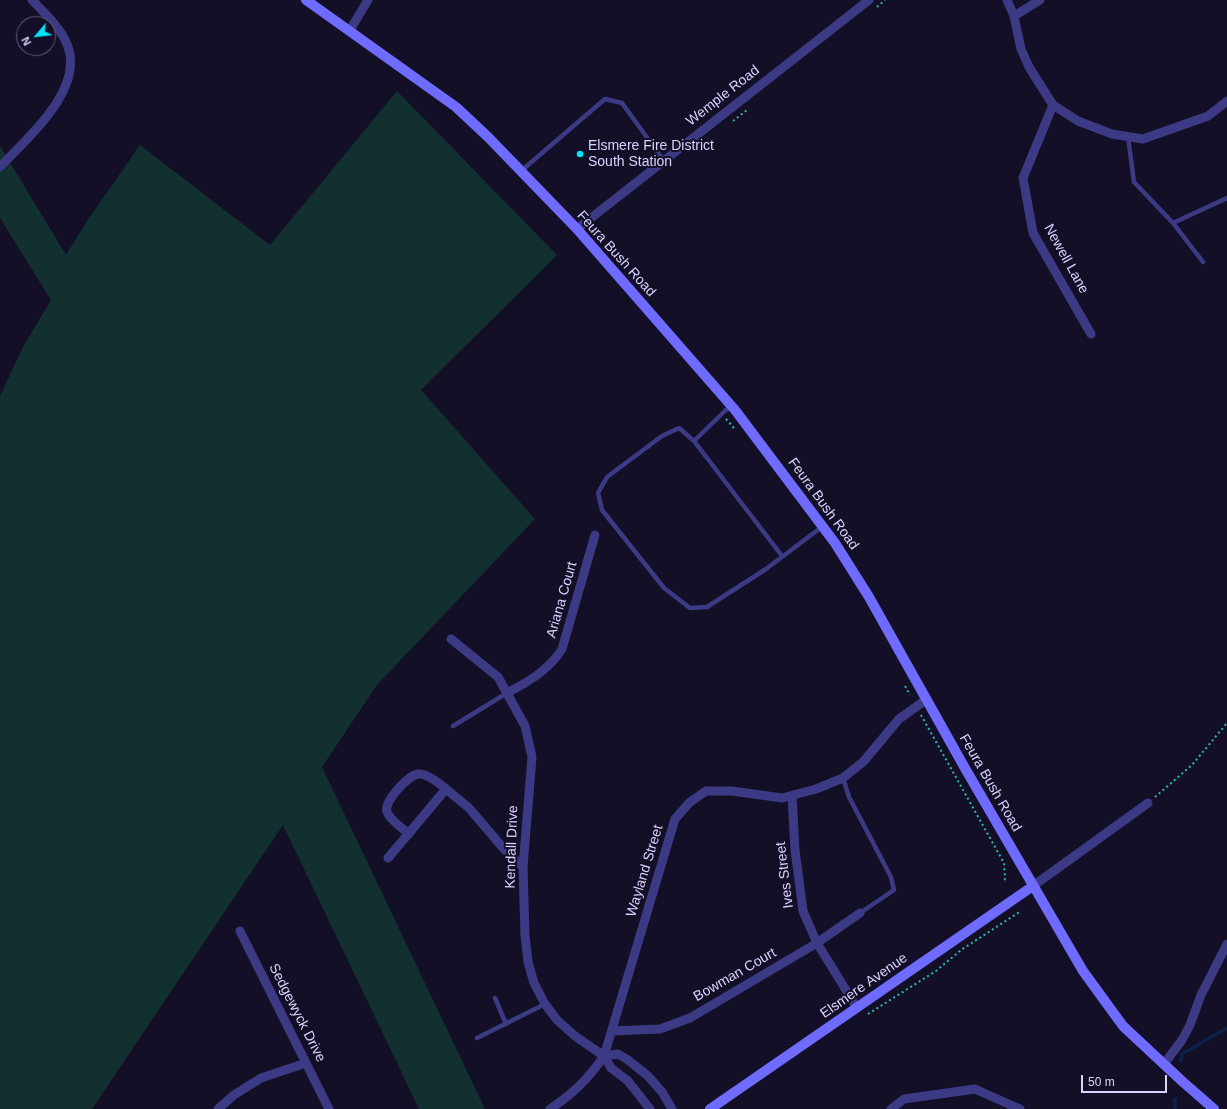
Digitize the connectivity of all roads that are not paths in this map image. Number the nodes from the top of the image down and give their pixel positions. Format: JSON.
{"nodes":[{"id":1,"x":32,"y":0,"type":"edge"},
{"id":2,"x":306,"y":0,"type":"edge"},
{"id":3,"x":368,"y":0,"type":"edge"},
{"id":4,"x":869,"y":0,"type":"edge"},
{"id":5,"x":1007,"y":0,"type":"edge"},
{"id":6,"x":1040,"y":0,"type":"edge"},
{"id":7,"x":1014,"y":16,"type":"junction"},
{"id":8,"x":350,"y":30,"type":"junction"},
{"id":9,"x":1227,"y":101,"type":"edge"},
{"id":10,"x":1053,"y":105,"type":"junction"},
{"id":11,"x":1128,"y":137,"type":"junction"},
{"id":12,"x":664,"y":161,"type":"junction"},
{"id":13,"x":0,"y":167,"type":"edge"},
{"id":14,"x":521,"y":171,"type":"junction"},
{"id":15,"x":1227,"y":198,"type":"edge"},
{"id":16,"x":1173,"y":223,"type":"junction"},
{"id":17,"x":577,"y":230,"type":"junction"},
{"id":18,"x":1203,"y":262,"type":"dead end"},
{"id":19,"x":1091,"y":334,"type":"dead end"},
{"id":20,"x":731,"y":405,"type":"junction"},
{"id":21,"x":694,"y":441,"type":"junction"},
{"id":22,"x":823,"y":526,"type":"junction"},
{"id":23,"x":595,"y":535,"type":"dead end"},
{"id":24,"x":782,"y":556,"type":"junction"},
{"id":25,"x":451,"y":639,"type":"dead end"},
{"id":26,"x":507,"y":693,"type":"junction"},
{"id":27,"x":927,"y":699,"type":"junction"},
{"id":28,"x":452,"y":726,"type":"dead end"},
{"id":29,"x":843,"y":778,"type":"junction"},
{"id":30,"x":446,"y":789,"type":"junction"},
{"id":31,"x":792,"y":796,"type":"junction"},
{"id":32,"x":1148,"y":803,"type":"road end"},
{"id":33,"x":409,"y":834,"type":"junction"},
{"id":34,"x":388,"y":858,"type":"dead end"},
{"id":35,"x":523,"y":867,"type":"junction"},
{"id":36,"x":1033,"y":886,"type":"junction"},
{"id":37,"x":860,"y":913,"type":"joint"},
{"id":38,"x":240,"y":931,"type":"dead end"},
{"id":39,"x":817,"y":943,"type":"junction"},
{"id":40,"x":1227,"y":944,"type":"edge"},
{"id":41,"x":495,"y":998,"type":"dead end"},
{"id":42,"x":545,"y":1004,"type":"junction"},
{"id":43,"x":857,"y":1008,"type":"junction"},
{"id":44,"x":506,"y":1024,"type":"junction"},
{"id":45,"x":612,"y":1031,"type":"junction"},
{"id":46,"x":477,"y":1038,"type":"dead end"},
{"id":47,"x":604,"y":1056,"type":"junction"},
{"id":48,"x":306,"y":1062,"type":"junction"},
{"id":49,"x":1164,"y":1064,"type":"junction"},
{"id":50,"x":218,"y":1109,"type":"edge"},
{"id":51,"x":329,"y":1109,"type":"edge"},
{"id":52,"x":550,"y":1109,"type":"edge"},
{"id":53,"x":650,"y":1109,"type":"edge"},
{"id":54,"x":672,"y":1109,"type":"edge"},
{"id":55,"x":710,"y":1109,"type":"edge"},
{"id":56,"x":891,"y":1109,"type":"edge"},
{"id":57,"x":1020,"y":1109,"type":"edge"},
{"id":58,"x":1214,"y":1109,"type":"edge"}],
"edges":[{"from":1,"to":13,"type":"street"},
{"from":2,"to":8,"type":"main road","name":"Feura Bush Road"},
{"from":3,"to":8,"type":"street"},
{"from":4,"to":12,"type":"street","name":"Wemple Road"},
{"from":5,"to":7,"type":"street"},
{"from":6,"to":7,"type":"street"},
{"from":7,"to":10,"type":"street"},
{"from":8,"to":14,"type":"main road","name":"Feura Bush Road"},
{"from":9,"to":11,"type":"street"},
{"from":10,"to":11,"type":"street"},
{"from":10,"to":19,"type":"street","name":"Newell Lane"},
{"from":11,"to":16,"type":"lane"},
{"from":12,"to":14,"type":"lane"},
{"from":12,"to":17,"type":"street","name":"Wemple Road"},
{"from":14,"to":17,"type":"main road","name":"Feura Bush Road"},
{"from":15,"to":16,"type":"lane"},
{"from":16,"to":18,"type":"lane"},
{"from":17,"to":20,"type":"main road","name":"Feura Bush Road"},
{"from":20,"to":21,"type":"lane"},
{"from":20,"to":22,"type":"main road","name":"Feura Bush Road"},
{"from":21,"to":24,"type":"lane"},
{"from":21,"to":24,"type":"lane"},
{"from":22,"to":24,"type":"lane"},
{"from":22,"to":27,"type":"main road","name":"Feura Bush Road"},
{"from":23,"to":26,"type":"street","name":"Ariana Court"},
{"from":25,"to":26,"type":"street","name":"Kendall Drive"},
{"from":26,"to":28,"type":"lane"},
{"from":26,"to":35,"type":"street","name":"Kendall Drive"},
{"from":27,"to":29,"type":"street","name":"Wayland Street"},
{"from":27,"to":36,"type":"main road","name":"Feura Bush Road"},
{"from":29,"to":31,"type":"street","name":"Wayland Street"},
{"from":29,"to":37,"type":"lane"},
{"from":30,"to":33,"type":"street"},
{"from":30,"to":33,"type":"street"},
{"from":30,"to":35,"type":"street"},
{"from":31,"to":39,"type":"street","name":"Ives Street"},
{"from":31,"to":45,"type":"street","name":"Wayland Street"},
{"from":32,"to":36,"type":"street"},
{"from":33,"to":34,"type":"street"},
{"from":35,"to":42,"type":"street","name":"Kendall Drive"},
{"from":36,"to":43,"type":"main road","name":"Elsmere Avenue"},
{"from":36,"to":49,"type":"main road","name":"Feura Bush Road"},
{"from":37,"to":39,"type":"street","name":"Bowman Court"},
{"from":38,"to":48,"type":"street","name":"Sedgewyck Drive"},
{"from":39,"to":43,"type":"street","name":"Ives Street"},
{"from":39,"to":45,"type":"street","name":"Bowman Court"},
{"from":40,"to":49,"type":"street"},
{"from":41,"to":44,"type":"lane"},
{"from":42,"to":44,"type":"lane"},
{"from":42,"to":47,"type":"street","name":"Kendall Drive"},
{"from":43,"to":55,"type":"main road","name":"Elsmere Avenue"},
{"from":44,"to":46,"type":"lane"},
{"from":45,"to":47,"type":"street","name":"Wayland Street"},
{"from":47,"to":52,"type":"street","name":"Wayland Street"},
{"from":47,"to":53,"type":"street","name":"Kendall Drive"},
{"from":47,"to":54,"type":"street"},
{"from":48,"to":50,"type":"street"},
{"from":48,"to":51,"type":"street","name":"Sedgewyck Drive"},
{"from":49,"to":58,"type":"main road","name":"Feura Bush Road"},
{"from":56,"to":57,"type":"street"}]}
